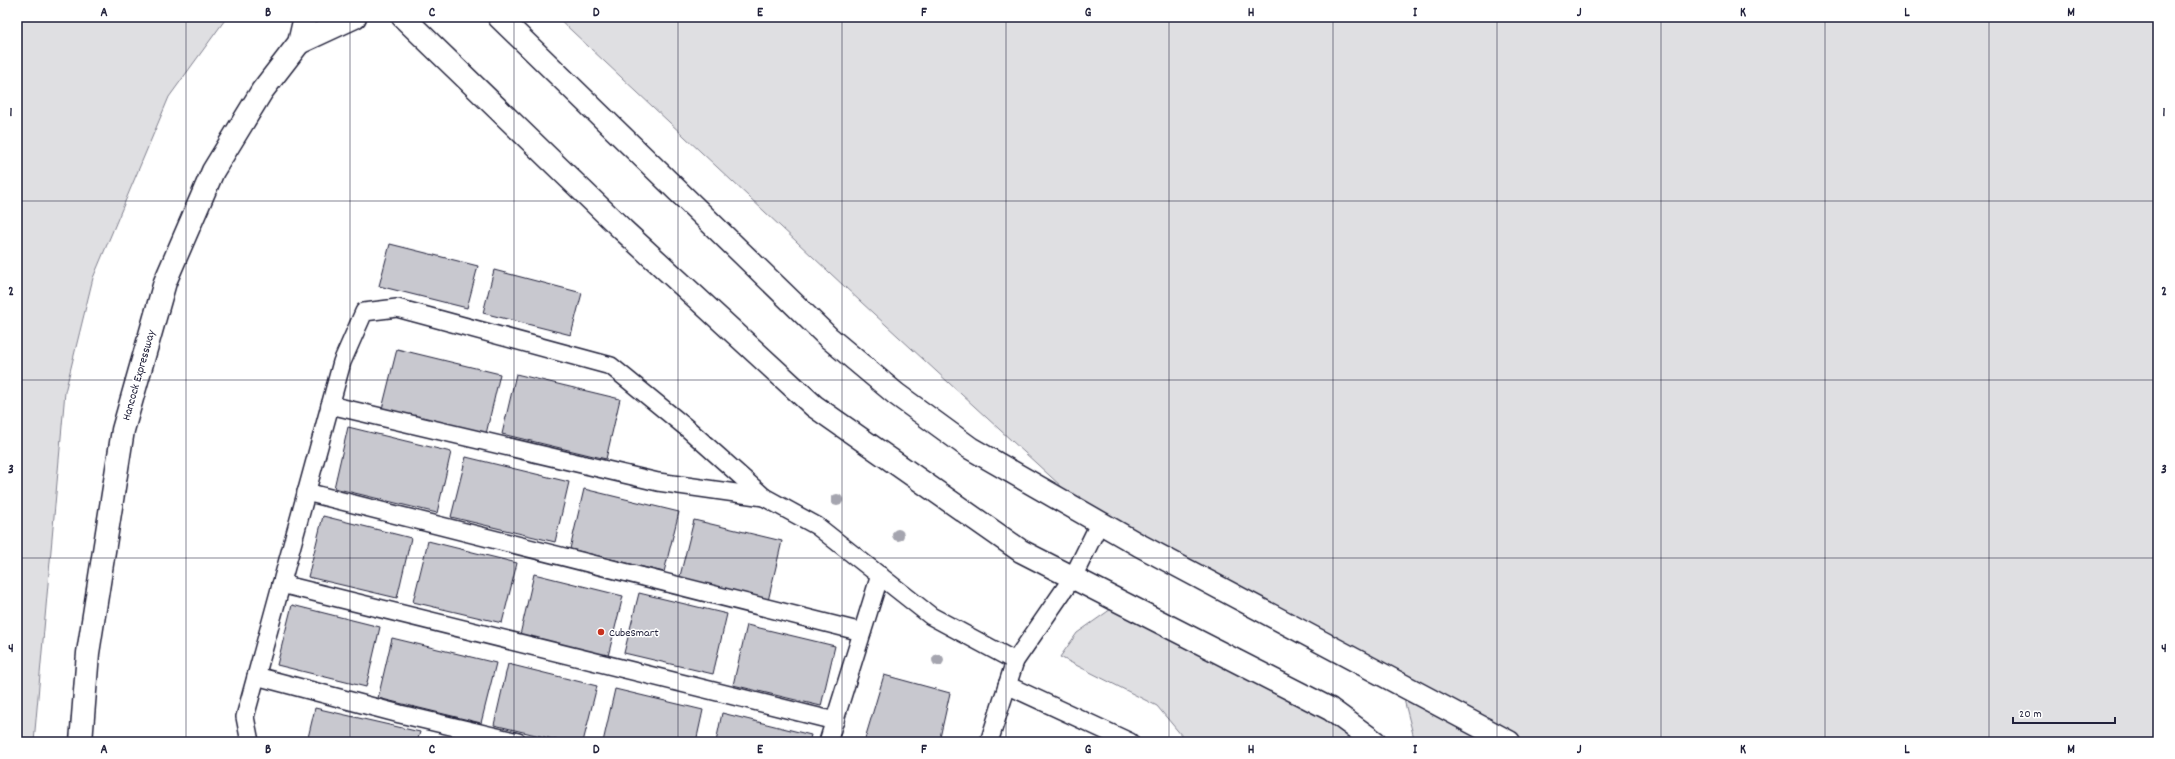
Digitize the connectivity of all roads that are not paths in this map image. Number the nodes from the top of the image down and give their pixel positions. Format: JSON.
{"nodes":[{"id":1,"x":305,"y":17,"type":"edge"},
{"id":2,"x":355,"y":17,"type":"edge"},
{"id":3,"x":403,"y":17,"type":"edge"},
{"id":4,"x":499,"y":17,"type":"edge"},
{"id":5,"x":299,"y":43,"type":"junction"},
{"id":6,"x":330,"y":405,"type":"junction"},
{"id":7,"x":306,"y":492,"type":"junction"},
{"id":8,"x":764,"y":497,"type":"junction"},
{"id":9,"x":1100,"y":522,"type":"junction"},
{"id":10,"x":880,"y":575,"type":"junction"},
{"id":11,"x":1073,"y":577,"type":"junction"},
{"id":12,"x":281,"y":584,"type":"junction"},
{"id":13,"x":862,"y":632,"type":"junction"},
{"id":14,"x":1015,"y":660,"type":"junction"},
{"id":15,"x":256,"y":676,"type":"junction"},
{"id":16,"x":1007,"y":685,"type":"junction"},
{"id":17,"x":835,"y":721,"type":"junction"},
{"id":18,"x":81,"y":742,"type":"edge"},
{"id":19,"x":250,"y":742,"type":"edge"},
{"id":20,"x":518,"y":742,"type":"edge"},
{"id":21,"x":828,"y":742,"type":"edge"},
{"id":22,"x":989,"y":742,"type":"edge"},
{"id":23,"x":1130,"y":742,"type":"edge"},
{"id":24,"x":1375,"y":742,"type":"edge"},
{"id":25,"x":1509,"y":742,"type":"edge"}],
"edges":[{"from":1,"to":5,"type":"main road"},
{"from":2,"to":5,"type":"main road"},
{"from":3,"to":11,"type":"main road"},
{"from":4,"to":9,"type":"main road"},
{"from":5,"to":18,"type":"main road","name":"Hancock Expressway"},
{"from":6,"to":7,"type":"lane"},
{"from":6,"to":8,"type":"lane"},
{"from":6,"to":8,"type":"lane"},
{"from":7,"to":12,"type":"lane"},
{"from":7,"to":13,"type":"lane"},
{"from":8,"to":10,"type":"lane"},
{"from":9,"to":11,"type":"lane"},
{"from":9,"to":25,"type":"main road"},
{"from":10,"to":13,"type":"lane"},
{"from":10,"to":14,"type":"lane"},
{"from":11,"to":14,"type":"lane"},
{"from":11,"to":24,"type":"main road"},
{"from":12,"to":15,"type":"lane"},
{"from":12,"to":17,"type":"lane"},
{"from":13,"to":17,"type":"lane"},
{"from":14,"to":16,"type":"lane"},
{"from":15,"to":19,"type":"lane"},
{"from":15,"to":20,"type":"lane"},
{"from":16,"to":22,"type":"lane"},
{"from":16,"to":23,"type":"lane"},
{"from":17,"to":21,"type":"lane"}]}
